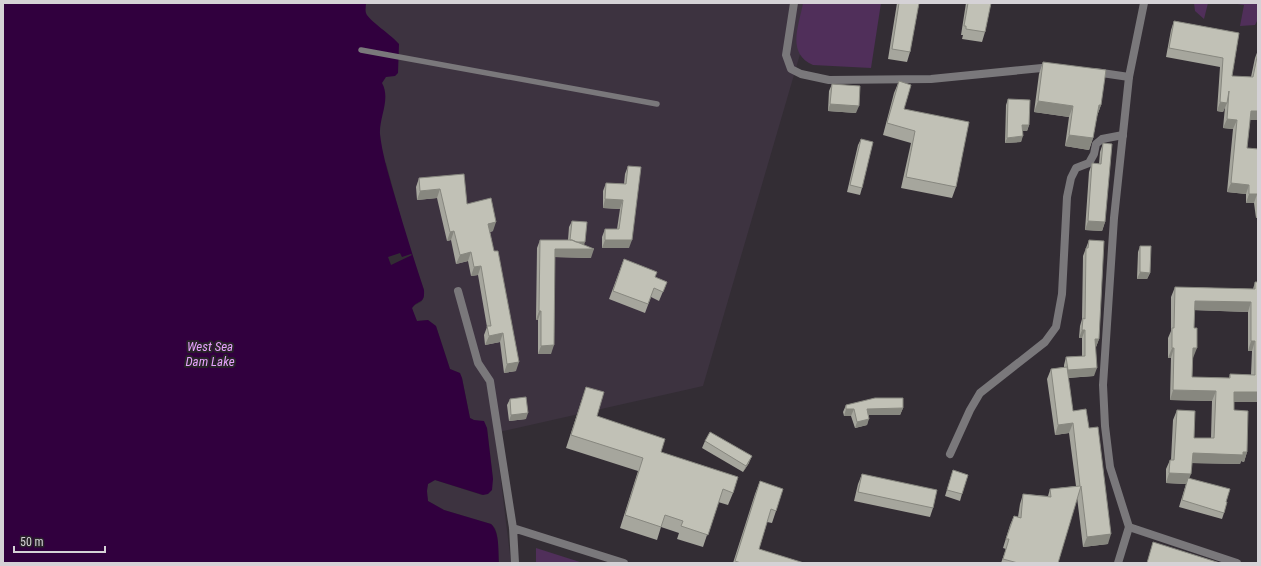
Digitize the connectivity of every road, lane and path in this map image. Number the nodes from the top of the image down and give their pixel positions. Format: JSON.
{"nodes":[{"id":1,"x":794,"y":3,"type":"edge"},
{"id":2,"x":1144,"y":3,"type":"edge"},
{"id":3,"x":361,"y":50,"type":"dead end"},
{"id":4,"x":1059,"y":66,"type":"edge"},
{"id":5,"x":1082,"y":70,"type":"edge"},
{"id":6,"x":1129,"y":77,"type":"junction"},
{"id":7,"x":657,"y":104,"type":"dead end"},
{"id":8,"x":1123,"y":135,"type":"junction"},
{"id":9,"x":458,"y":291,"type":"dead end"},
{"id":10,"x":950,"y":454,"type":"dead end"},
{"id":11,"x":1129,"y":527,"type":"junction"},
{"id":12,"x":513,"y":528,"type":"junction"},
{"id":13,"x":515,"y":563,"type":"edge"},
{"id":14,"x":624,"y":563,"type":"edge"},
{"id":15,"x":1118,"y":563,"type":"edge"},
{"id":16,"x":1236,"y":563,"type":"edge"}],
"edges":[{"from":1,"to":4,"type":"street"},
{"from":2,"to":6,"type":"street"},
{"from":3,"to":7,"type":"lane"},
{"from":5,"to":6,"type":"street"},
{"from":6,"to":8,"type":"street"},
{"from":8,"to":10,"type":"street"},
{"from":8,"to":11,"type":"street"},
{"from":9,"to":12,"type":"street"},
{"from":11,"to":15,"type":"street"},
{"from":11,"to":16,"type":"street"},
{"from":12,"to":13,"type":"street"},
{"from":12,"to":14,"type":"street"}]}
